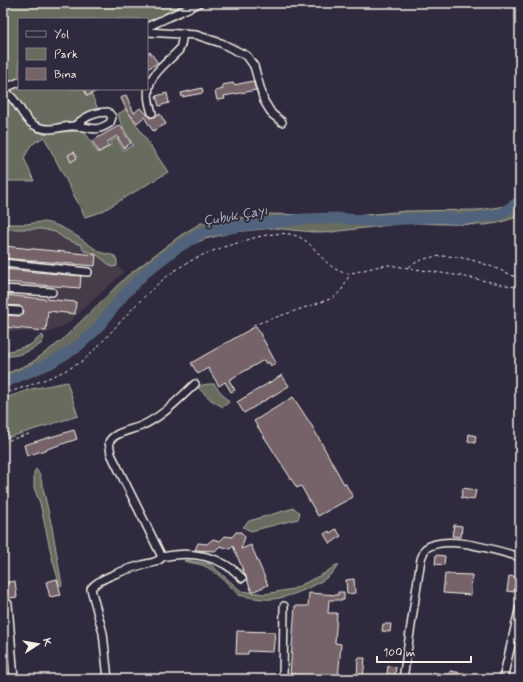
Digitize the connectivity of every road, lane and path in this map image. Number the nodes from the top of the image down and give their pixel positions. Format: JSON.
{"nodes":[{"id":1,"x":199,"y":3,"type":"edge"},
{"id":2,"x":148,"y":27,"type":"edge"},
{"id":3,"x":148,"y":32,"type":"edge"},
{"id":4,"x":182,"y":33,"type":"junction"},
{"id":5,"x":18,"y":82,"type":"edge"},
{"id":6,"x":3,"y":90,"type":"edge"},
{"id":7,"x":152,"y":113,"type":"dead end"},
{"id":8,"x":282,"y":122,"type":"dead end"},
{"id":9,"x":75,"y":126,"type":"dead end"},
{"id":10,"x":3,"y":263,"type":"edge"},
{"id":11,"x":408,"y":267,"type":"junction"},
{"id":12,"x":88,"y":272,"type":"dead end"},
{"id":13,"x":351,"y":273,"type":"junction"},
{"id":14,"x":520,"y":279,"type":"edge"},
{"id":15,"x":520,"y":288,"type":"edge"},
{"id":16,"x":3,"y":289,"type":"edge"},
{"id":17,"x":52,"y":292,"type":"dead end"},
{"id":18,"x":3,"y":310,"type":"edge"},
{"id":19,"x":19,"y":311,"type":"dead end"},
{"id":20,"x":253,"y":325,"type":"dead end"},
{"id":21,"x":195,"y":384,"type":"dead end"},
{"id":22,"x":3,"y":394,"type":"edge"},
{"id":23,"x":29,"y":434,"type":"dead end"},
{"id":24,"x":3,"y":442,"type":"edge"},
{"id":25,"x":162,"y":557,"type":"junction"},
{"id":26,"x":520,"y":557,"type":"edge"},
{"id":27,"x":242,"y":578,"type":"dead end"},
{"id":28,"x":3,"y":604,"type":"edge"},
{"id":29,"x":284,"y":606,"type":"dead end"},
{"id":30,"x":520,"y":606,"type":"edge"},
{"id":31,"x":14,"y":679,"type":"edge"},
{"id":32,"x":108,"y":679,"type":"edge"},
{"id":33,"x":283,"y":679,"type":"edge"},
{"id":34,"x":403,"y":679,"type":"edge"},
{"id":35,"x":503,"y":679,"type":"edge"}],
"edges":[{"from":1,"to":2,"type":"street"},
{"from":3,"to":4,"type":"street"},
{"from":4,"to":7,"type":"street"},
{"from":4,"to":8,"type":"street"},
{"from":5,"to":6,"type":"street"},
{"from":6,"to":9,"type":"street"},
{"from":10,"to":12,"type":"street"},
{"from":11,"to":13,"type":"path"},
{"from":11,"to":14,"type":"path"},
{"from":11,"to":15,"type":"path"},
{"from":13,"to":20,"type":"path"},
{"from":13,"to":22,"type":"path"},
{"from":16,"to":17,"type":"street"},
{"from":18,"to":19,"type":"street"},
{"from":21,"to":25,"type":"street"},
{"from":23,"to":24,"type":"path"},
{"from":25,"to":27,"type":"street"},
{"from":25,"to":32,"type":"street"},
{"from":26,"to":34,"type":"street"},
{"from":28,"to":31,"type":"street"},
{"from":29,"to":33,"type":"street"},
{"from":30,"to":35,"type":"street"}]}
